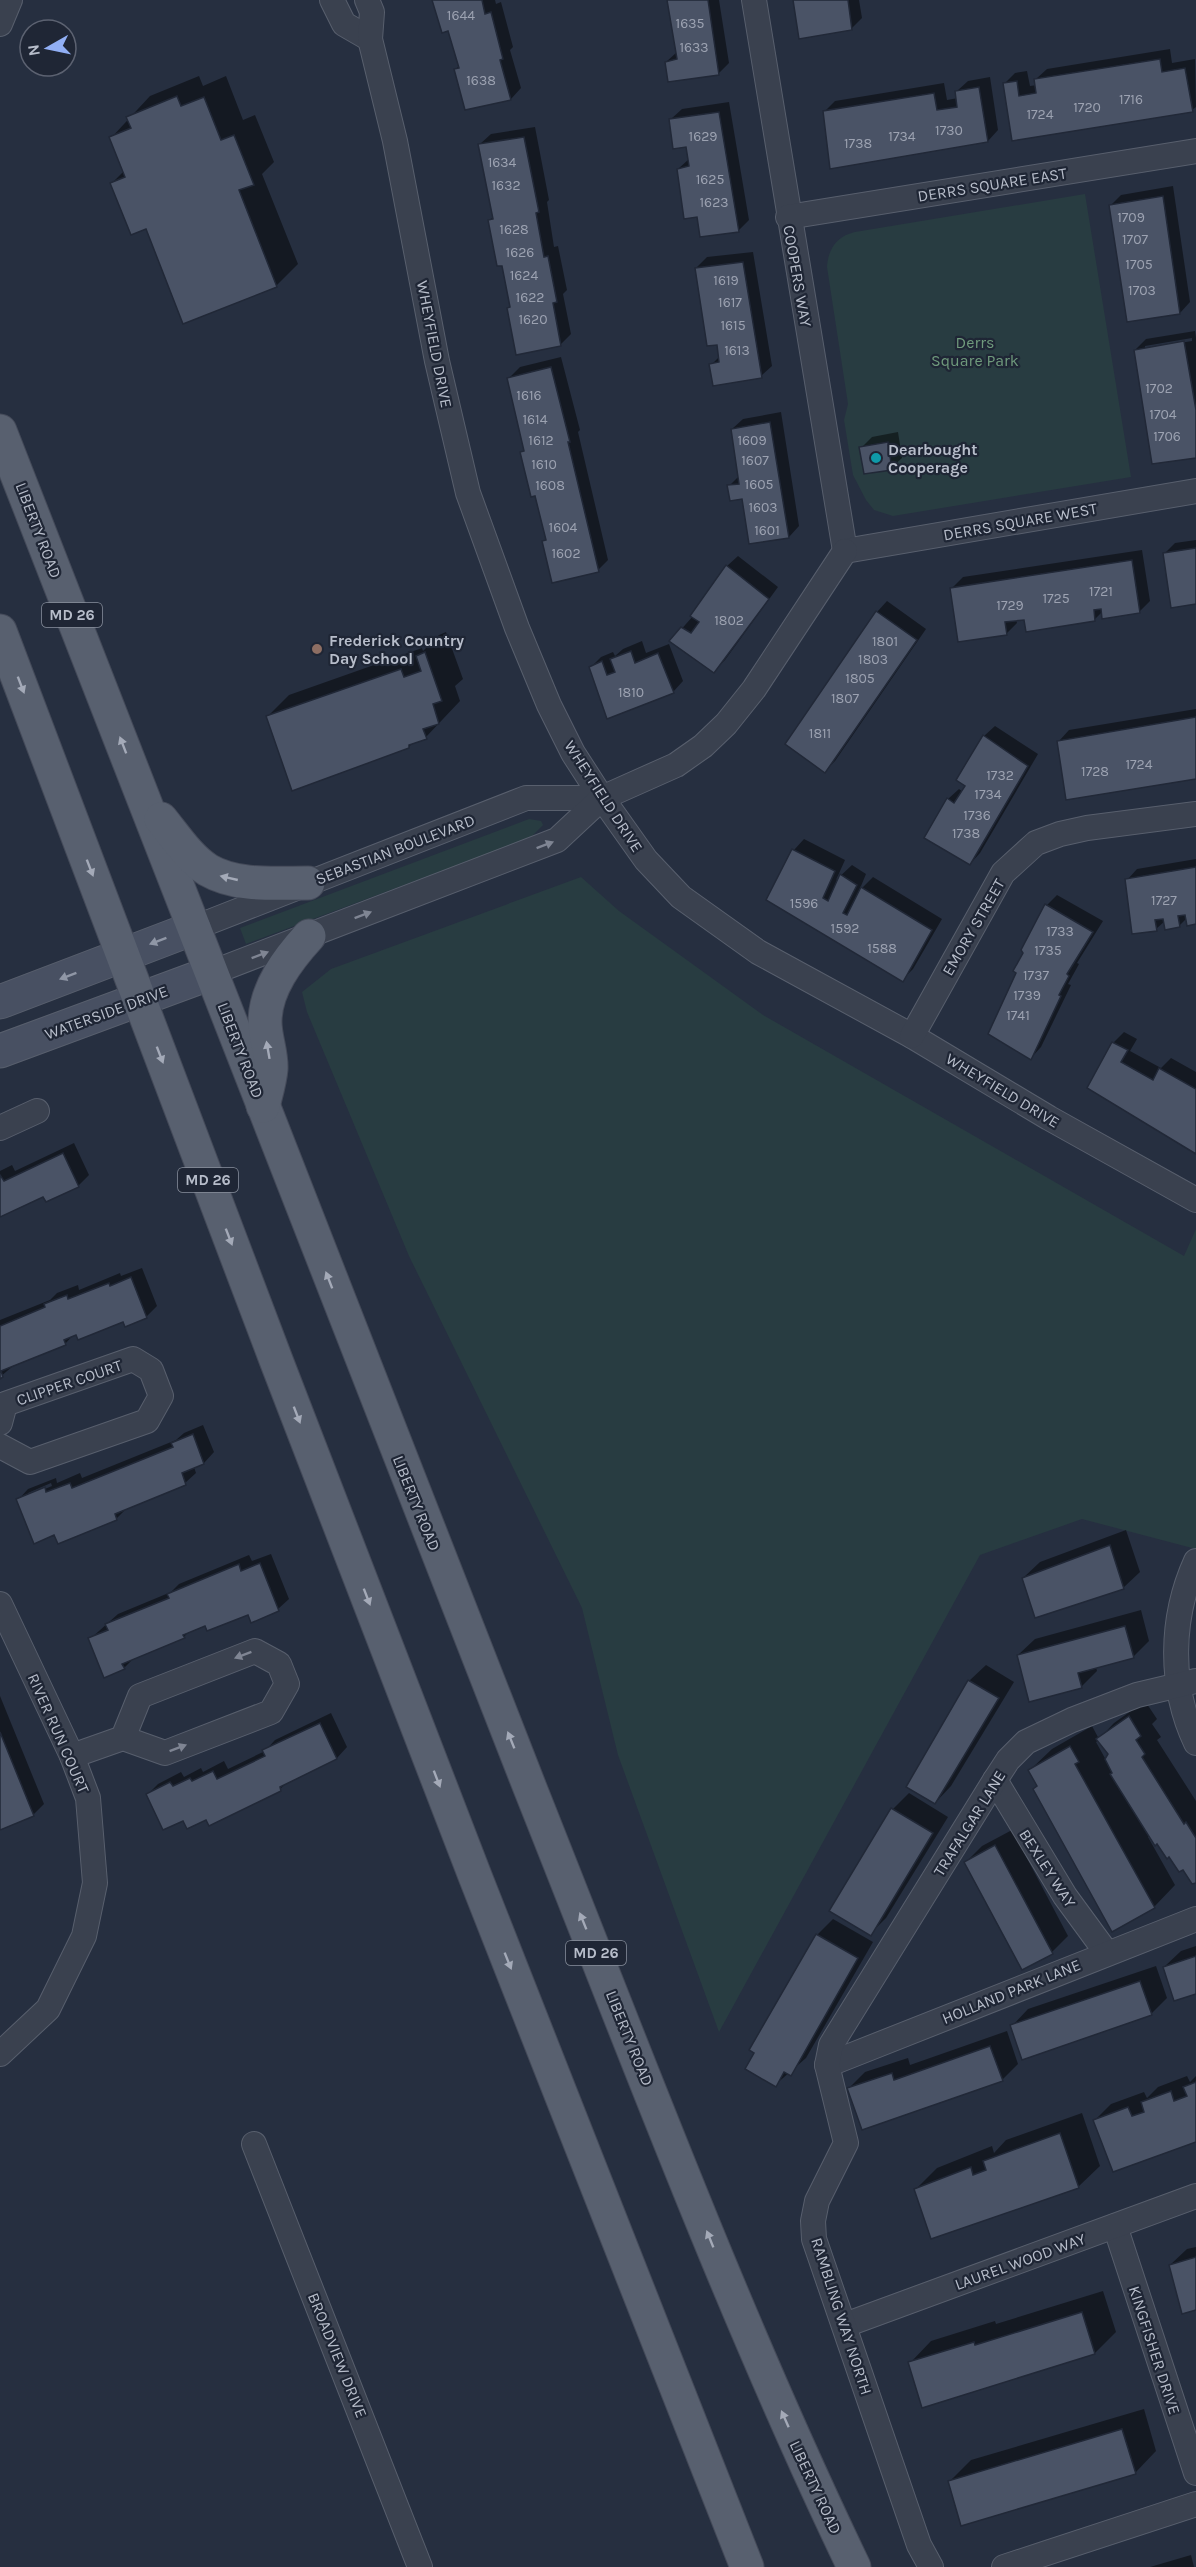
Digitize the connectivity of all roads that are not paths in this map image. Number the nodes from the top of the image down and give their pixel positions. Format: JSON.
{"nodes":[{"id":1,"x":10,"y":0,"type":"edge"},
{"id":2,"x":332,"y":0,"type":"edge"},
{"id":3,"x":367,"y":0,"type":"edge"},
{"id":4,"x":754,"y":0,"type":"edge"},
{"id":5,"x":0,"y":24,"type":"edge"},
{"id":6,"x":370,"y":39,"type":"junction"},
{"id":7,"x":1196,"y":151,"type":"edge"},
{"id":8,"x":788,"y":217,"type":"junction"},
{"id":9,"x":0,"y":431,"type":"edge"},
{"id":10,"x":1196,"y":491,"type":"edge"},
{"id":11,"x":845,"y":551,"type":"junction"},
{"id":12,"x":0,"y":631,"type":"edge"},
{"id":13,"x":602,"y":798,"type":"junction"},
{"id":14,"x":145,"y":799,"type":"junction"},
{"id":15,"x":1196,"y":814,"type":"edge"},
{"id":16,"x":308,"y":883,"type":"junction"},
{"id":17,"x":194,"y":928,"type":"junction"},
{"id":18,"x":309,"y":936,"type":"junction"},
{"id":19,"x":123,"y":955,"type":"junction"},
{"id":20,"x":211,"y":973,"type":"junction"},
{"id":21,"x":140,"y":1000,"type":"junction"},
{"id":22,"x":0,"y":1002,"type":"edge"},
{"id":23,"x":912,"y":1036,"type":"junction"},
{"id":24,"x":0,"y":1051,"type":"edge"},
{"id":25,"x":263,"y":1108,"type":"junction"},
{"id":26,"x":37,"y":1111,"type":"dead end"},
{"id":27,"x":0,"y":1128,"type":"edge"},
{"id":28,"x":1196,"y":1200,"type":"edge"},
{"id":29,"x":0,"y":1423,"type":"edge"},
{"id":30,"x":0,"y":1446,"type":"edge"},
{"id":31,"x":1196,"y":1561,"type":"edge"},
{"id":32,"x":2,"y":1611,"type":"edge"},
{"id":33,"x":1187,"y":1683,"type":"edge"},
{"id":34,"x":123,"y":1738,"type":"junction"},
{"id":35,"x":1196,"y":1743,"type":"edge"},
{"id":36,"x":72,"y":1756,"type":"junction"},
{"id":37,"x":995,"y":1780,"type":"junction"},
{"id":38,"x":1196,"y":1919,"type":"edge"},
{"id":39,"x":1106,"y":1953,"type":"junction"},
{"id":40,"x":0,"y":2054,"type":"edge"},
{"id":41,"x":827,"y":2065,"type":"junction"},
{"id":42,"x":254,"y":2144,"type":"dead end"},
{"id":43,"x":1196,"y":2196,"type":"edge"},
{"id":44,"x":1115,"y":2226,"type":"junction"},
{"id":45,"x":844,"y":2325,"type":"junction"},
{"id":46,"x":1196,"y":2473,"type":"edge"},
{"id":47,"x":1196,"y":2504,"type":"edge"},
{"id":48,"x":420,"y":2567,"type":"edge"},
{"id":49,"x":747,"y":2567,"type":"edge"},
{"id":50,"x":854,"y":2567,"type":"edge"},
{"id":51,"x":931,"y":2567,"type":"edge"},
{"id":52,"x":1004,"y":2567,"type":"edge"}],
"edges":[{"from":1,"to":5,"type":"street"},
{"from":2,"to":6,"type":"street"},
{"from":3,"to":6,"type":"street","name":"WHEYFIELD DRIVE"},
{"from":4,"to":8,"type":"street","name":"COOPERS WAY"},
{"from":6,"to":13,"type":"street","name":"WHEYFIELD DRIVE"},
{"from":7,"to":8,"type":"street","name":"DERRS SQUARE EAST"},
{"from":8,"to":11,"type":"street","name":"COOPERS WAY"},
{"from":14,"to":9,"type":"main road","name":"LIBERTY ROAD","number":"MD 26","one_way":true},
{"from":10,"to":11,"type":"street","name":"DERRS SQUARE WEST"},
{"from":11,"to":13,"type":"street","name":"SEBASTIAN BOULEVARD"},
{"from":12,"to":19,"type":"main road","number":"MD 26","one_way":true},
{"from":13,"to":16,"type":"street","name":"SEBASTIAN BOULEVARD"},
{"from":18,"to":13,"type":"street","name":"SEBASTIAN BOULEVARD","one_way":true},
{"from":13,"to":23,"type":"street","name":"WHEYFIELD DRIVE"},
{"from":16,"to":14,"type":"main road","one_way":true},
{"from":14,"to":17,"type":"main road","name":"LIBERTY ROAD","number":"MD 26"},
{"from":15,"to":23,"type":"street","name":"EMORY STREET"},
{"from":16,"to":17,"type":"street","name":"SEBASTIAN BOULEVARD"},
{"from":17,"to":19,"type":"street","one_way":true},
{"from":17,"to":20,"type":"main road","name":"LIBERTY ROAD","number":"MD 26"},
{"from":20,"to":18,"type":"street","name":"SEBASTIAN BOULEVARD","one_way":true},
{"from":25,"to":18,"type":"main road","one_way":true},
{"from":19,"to":21,"type":"main road","number":"MD 26"},
{"from":19,"to":22,"type":"street","one_way":true},
{"from":20,"to":21,"type":"street","name":"WATERSIDE DRIVE"},
{"from":20,"to":25,"type":"main road","name":"LIBERTY ROAD","number":"MD 26"},
{"from":21,"to":24,"type":"street","name":"WATERSIDE DRIVE"},
{"from":21,"to":49,"type":"main road","number":"MD 26","one_way":true},
{"from":23,"to":28,"type":"street","name":"WHEYFIELD DRIVE"},
{"from":50,"to":25,"type":"main road","name":"LIBERTY ROAD","number":"MD 26","one_way":true},
{"from":26,"to":27,"type":"street"},
{"from":29,"to":30,"type":"street","name":"CLIPPER COURT"},
{"from":31,"to":33,"type":"street"},
{"from":32,"to":36,"type":"street","name":"RIVER RUN COURT"},
{"from":33,"to":35,"type":"street"},
{"from":33,"to":37,"type":"street","name":"TRAFALGAR LANE"},
{"from":34,"to":34,"type":"street","one_way":true},
{"from":34,"to":36,"type":"street"},
{"from":36,"to":40,"type":"street","name":"RIVER RUN COURT"},
{"from":37,"to":39,"type":"street","name":"BEXLEY WAY"},
{"from":37,"to":41,"type":"street","name":"TRAFALGAR LANE"},
{"from":38,"to":39,"type":"street","name":"HOLLAND PARK LANE"},
{"from":39,"to":41,"type":"street","name":"HOLLAND PARK LANE"},
{"from":41,"to":45,"type":"street","name":"RAMBLING WAY NORTH"},
{"from":42,"to":48,"type":"street","name":"BROADVIEW DRIVE"},
{"from":43,"to":44,"type":"street","name":"LAUREL WOOD WAY"},
{"from":44,"to":45,"type":"street","name":"LAUREL WOOD WAY"},
{"from":44,"to":46,"type":"street","name":"KINGFISHER DRIVE"},
{"from":45,"to":51,"type":"street","name":"RAMBLING WAY NORTH"},
{"from":47,"to":52,"type":"street"}]}
